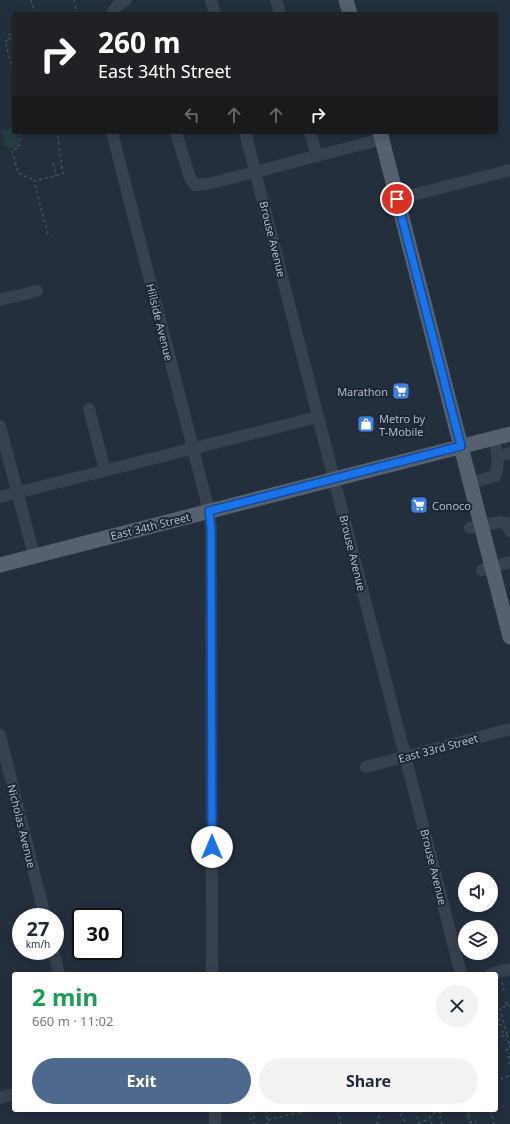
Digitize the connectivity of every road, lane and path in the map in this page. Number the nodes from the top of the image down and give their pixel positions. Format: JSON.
{"nodes":[{"id":1,"x":31,"y":0,"type":"edge"},
{"id":2,"x":74,"y":0,"type":"edge"},
{"id":3,"x":126,"y":0,"type":"edge"},
{"id":4,"x":211,"y":0,"type":"edge"},
{"id":5,"x":276,"y":0,"type":"edge"},
{"id":6,"x":346,"y":0,"type":"edge"},
{"id":7,"x":34,"y":12,"type":"edge"},
{"id":8,"x":77,"y":12,"type":"edge"},
{"id":9,"x":113,"y":12,"type":"edge"},
{"id":10,"x":214,"y":12,"type":"edge"},
{"id":11,"x":279,"y":12,"type":"edge"},
{"id":12,"x":349,"y":12,"type":"edge"},
{"id":13,"x":11,"y":34,"type":"dead end"},
{"id":14,"x":10,"y":40,"type":"joint"},
{"id":15,"x":12,"y":67,"type":"edge"},
{"id":16,"x":21,"y":134,"type":"edge"},
{"id":17,"x":57,"y":134,"type":"edge"},
{"id":18,"x":113,"y":134,"type":"edge"},
{"id":19,"x":177,"y":134,"type":"edge"},
{"id":20,"x":246,"y":134,"type":"edge"},
{"id":21,"x":311,"y":134,"type":"edge"},
{"id":22,"x":381,"y":136,"type":"edge"},
{"id":23,"x":317,"y":156,"type":"junction"},
{"id":24,"x":52,"y":163,"type":"dead end"},
{"id":25,"x":510,"y":170,"type":"edge"},
{"id":26,"x":255,"y":172,"type":"junction"},
{"id":27,"x":56,"y":176,"type":"junction"},
{"id":28,"x":36,"y":181,"type":"junction"},
{"id":29,"x":397,"y":199,"type":"junction"},
{"id":30,"x":48,"y":234,"type":"dead end"},
{"id":31,"x":37,"y":291,"type":"dead end"},
{"id":32,"x":0,"y":300,"type":"edge"},
{"id":33,"x":89,"y":410,"type":"dead end"},
{"id":34,"x":318,"y":417,"type":"junction"},
{"id":35,"x":0,"y":426,"type":"edge"},
{"id":36,"x":510,"y":434,"type":"edge"},
{"id":37,"x":494,"y":438,"type":"junction"},
{"id":38,"x":461,"y":446,"type":"junction"},
{"id":39,"x":193,"y":449,"type":"junction"},
{"id":40,"x":504,"y":454,"type":"edge"},
{"id":41,"x":105,"y":470,"type":"junction"},
{"id":42,"x":334,"y":479,"type":"junction"},
{"id":43,"x":470,"y":483,"type":"junction"},
{"id":44,"x":17,"y":492,"type":"junction"},
{"id":45,"x":0,"y":497,"type":"edge"},
{"id":46,"x":209,"y":511,"type":"junction"},
{"id":47,"x":505,"y":520,"type":"edge"},
{"id":48,"x":475,"y":527,"type":"junction"},
{"id":49,"x":510,"y":531,"type":"edge"},
{"id":50,"x":34,"y":556,"type":"junction"},
{"id":51,"x":510,"y":562,"type":"edge"},
{"id":52,"x":0,"y":565,"type":"edge"},
{"id":53,"x":487,"y":568,"type":"junction"},
{"id":54,"x":510,"y":637,"type":"edge"},
{"id":55,"x":510,"y":729,"type":"edge"},
{"id":56,"x":0,"y":735,"type":"edge"},
{"id":57,"x":405,"y":756,"type":"junction"},
{"id":58,"x":366,"y":766,"type":"dead end"},
{"id":59,"x":43,"y":908,"type":"edge"},
{"id":60,"x":55,"y":960,"type":"edge"},
{"id":61,"x":510,"y":969,"type":"edge"},
{"id":62,"x":58,"y":972,"type":"edge"},
{"id":63,"x":212,"y":972,"type":"edge"},
{"id":64,"x":460,"y":972,"type":"edge"},
{"id":65,"x":498,"y":975,"type":"edge"},
{"id":66,"x":498,"y":980,"type":"edge"},
{"id":67,"x":504,"y":991,"type":"dead end"},
{"id":68,"x":506,"y":1002,"type":"dead end"},
{"id":69,"x":509,"y":1005,"type":"edge"},
{"id":70,"x":500,"y":1008,"type":"joint"},
{"id":71,"x":501,"y":1013,"type":"junction"},
{"id":72,"x":498,"y":1014,"type":"edge"},
{"id":73,"x":502,"y":1019,"type":"junction"},
{"id":74,"x":498,"y":1020,"type":"dead end"},
{"id":75,"x":504,"y":1024,"type":"junction"},
{"id":76,"x":499,"y":1025,"type":"dead end"},
{"id":77,"x":506,"y":1031,"type":"junction"},
{"id":78,"x":501,"y":1032,"type":"dead end"},
{"id":79,"x":507,"y":1035,"type":"junction"},
{"id":80,"x":498,"y":1037,"type":"edge"},
{"id":81,"x":510,"y":1049,"type":"edge"},
{"id":82,"x":506,"y":1050,"type":"dead end"},
{"id":83,"x":507,"y":1057,"type":"dead end"},
{"id":84,"x":510,"y":1057,"type":"edge"},
{"id":85,"x":510,"y":1076,"type":"edge"},
{"id":86,"x":502,"y":1080,"type":"dead end"},
{"id":87,"x":12,"y":1095,"type":"edge"},
{"id":88,"x":0,"y":1098,"type":"edge"},
{"id":89,"x":215,"y":1112,"type":"edge"},
{"id":90,"x":254,"y":1112,"type":"edge"},
{"id":91,"x":266,"y":1112,"type":"edge"},
{"id":92,"x":300,"y":1112,"type":"joint"},
{"id":93,"x":338,"y":1112,"type":"edge"},
{"id":94,"x":380,"y":1112,"type":"edge"},
{"id":95,"x":398,"y":1112,"type":"edge"},
{"id":96,"x":416,"y":1112,"type":"edge"},
{"id":97,"x":435,"y":1112,"type":"edge"},
{"id":98,"x":443,"y":1112,"type":"edge"},
{"id":99,"x":467,"y":1112,"type":"edge"},
{"id":100,"x":491,"y":1112,"type":"edge"},
{"id":101,"x":439,"y":1113,"type":"joint"},
{"id":102,"x":474,"y":1113,"type":"dead end"},
{"id":103,"x":468,"y":1115,"type":"junction"},
{"id":104,"x":283,"y":1116,"type":"junction"},
{"id":105,"x":302,"y":1116,"type":"dead end"},
{"id":106,"x":430,"y":1116,"type":"junction"},
{"id":107,"x":249,"y":1119,"type":"dead end"},
{"id":108,"x":254,"y":1119,"type":"junction"},
{"id":109,"x":403,"y":1119,"type":"junction"},
{"id":110,"x":268,"y":1120,"type":"junction"},
{"id":111,"x":283,"y":1120,"type":"dead end"},
{"id":112,"x":476,"y":1121,"type":"dead end"},
{"id":113,"x":470,"y":1123,"type":"edge"},
{"id":114,"x":216,"y":1124,"type":"edge"},
{"id":115,"x":254,"y":1124,"type":"edge"},
{"id":116,"x":268,"y":1124,"type":"edge"},
{"id":117,"x":341,"y":1124,"type":"edge"},
{"id":118,"x":377,"y":1124,"type":"edge"},
{"id":119,"x":404,"y":1124,"type":"edge"},
{"id":120,"x":407,"y":1124,"type":"edge"},
{"id":121,"x":419,"y":1124,"type":"edge"},
{"id":122,"x":432,"y":1124,"type":"edge"},
{"id":123,"x":442,"y":1124,"type":"edge"},
{"id":124,"x":494,"y":1124,"type":"edge"}],
"edges":[{"from":1,"to":7,"type":"path"},
{"from":2,"to":8,"type":"path"},
{"from":3,"to":9,"type":"street"},
{"from":4,"to":10,"type":"street"},
{"from":5,"to":11,"type":"street"},
{"from":6,"to":12,"type":"main road"},
{"from":13,"to":14,"type":"path"},
{"from":14,"to":15,"type":"path"},
{"from":16,"to":28,"type":"path"},
{"from":17,"to":27,"type":"path"},
{"from":18,"to":39,"type":"street","name":"Hillside Avenue"},
{"from":19,"to":26,"type":"street"},
{"from":20,"to":26,"type":"street","name":"Brouse Avenue"},
{"from":21,"to":23,"type":"street"},
{"from":22,"to":23,"type":"street"},
{"from":22,"to":29,"type":"main road"},
{"from":23,"to":26,"type":"street"},
{"from":24,"to":27,"type":"path"},
{"from":25,"to":29,"type":"street"},
{"from":26,"to":34,"type":"street","name":"Brouse Avenue"},
{"from":27,"to":28,"type":"path"},
{"from":28,"to":30,"type":"path"},
{"from":29,"to":38,"type":"main road"},
{"from":31,"to":32,"type":"street"},
{"from":33,"to":41,"type":"street"},
{"from":34,"to":39,"type":"street"},
{"from":34,"to":42,"type":"street","name":"Brouse Avenue"},
{"from":35,"to":44,"type":"street"},
{"from":36,"to":37,"type":"main road","name":"East 34th Street"},
{"from":37,"to":38,"type":"main road","name":"East 34th Street"},
{"from":37,"to":40,"type":"street"},
{"from":38,"to":42,"type":"main road","name":"East 34th Street"},
{"from":38,"to":43,"type":"main road"},
{"from":39,"to":41,"type":"street"},
{"from":39,"to":46,"type":"street","name":"Hillside Avenue"},
{"from":40,"to":43,"type":"street"},
{"from":41,"to":44,"type":"street"},
{"from":42,"to":46,"type":"main road","name":"East 34th Street"},
{"from":42,"to":57,"type":"street","name":"Brouse Avenue"},
{"from":43,"to":48,"type":"main road"},
{"from":44,"to":45,"type":"street"},
{"from":44,"to":50,"type":"street"},
{"from":46,"to":50,"type":"main road","name":"East 34th Street"},
{"from":46,"to":63,"type":"street","name":"Hillside Avenue"},
{"from":47,"to":48,"type":"street"},
{"from":47,"to":49,"type":"street"},
{"from":48,"to":53,"type":"main road"},
{"from":50,"to":52,"type":"main road","name":"East 34th Street"},
{"from":51,"to":53,"type":"street"},
{"from":53,"to":54,"type":"main road"},
{"from":55,"to":57,"type":"street","name":"East 33rd Street"},
{"from":56,"to":59,"type":"street","name":"Nicholas Avenue"},
{"from":57,"to":58,"type":"street","name":"East 33rd Street"},
{"from":57,"to":64,"type":"street","name":"Brouse Avenue"},
{"from":60,"to":62,"type":"street"},
{"from":61,"to":65,"type":"street"},
{"from":66,"to":67,"type":"path"},
{"from":68,"to":69,"type":"path"},
{"from":69,"to":70,"type":"path"},
{"from":70,"to":71,"type":"path"},
{"from":71,"to":72,"type":"path"},
{"from":71,"to":73,"type":"path"},
{"from":73,"to":74,"type":"path"},
{"from":73,"to":75,"type":"path"},
{"from":75,"to":76,"type":"path"},
{"from":75,"to":77,"type":"path"},
{"from":77,"to":78,"type":"path"},
{"from":77,"to":79,"type":"path"},
{"from":79,"to":80,"type":"path"},
{"from":79,"to":81,"type":"path"},
{"from":81,"to":82,"type":"path"},
{"from":83,"to":84,"type":"path"},
{"from":85,"to":86,"type":"path"},
{"from":87,"to":88,"type":"street"},
{"from":89,"to":114,"type":"street"},
{"from":90,"to":108,"type":"path"},
{"from":91,"to":110,"type":"path"},
{"from":92,"to":104,"type":"path"},
{"from":92,"to":105,"type":"path"},
{"from":93,"to":117,"type":"path"},
{"from":94,"to":118,"type":"path"},
{"from":95,"to":109,"type":"path"},
{"from":96,"to":121,"type":"path"},
{"from":97,"to":106,"type":"path"},
{"from":98,"to":101,"type":"path"},
{"from":99,"to":103,"type":"path"},
{"from":100,"to":124,"type":"path"},
{"from":101,"to":123,"type":"path"},
{"from":102,"to":103,"type":"path"},
{"from":103,"to":113,"type":"path"},
{"from":104,"to":110,"type":"path"},
{"from":104,"to":111,"type":"path"},
{"from":106,"to":121,"type":"path"},
{"from":106,"to":122,"type":"path"},
{"from":107,"to":108,"type":"path"},
{"from":108,"to":115,"type":"path"},
{"from":109,"to":119,"type":"path"},
{"from":109,"to":120,"type":"path"},
{"from":110,"to":116,"type":"path"},
{"from":112,"to":113,"type":"path"}]}
